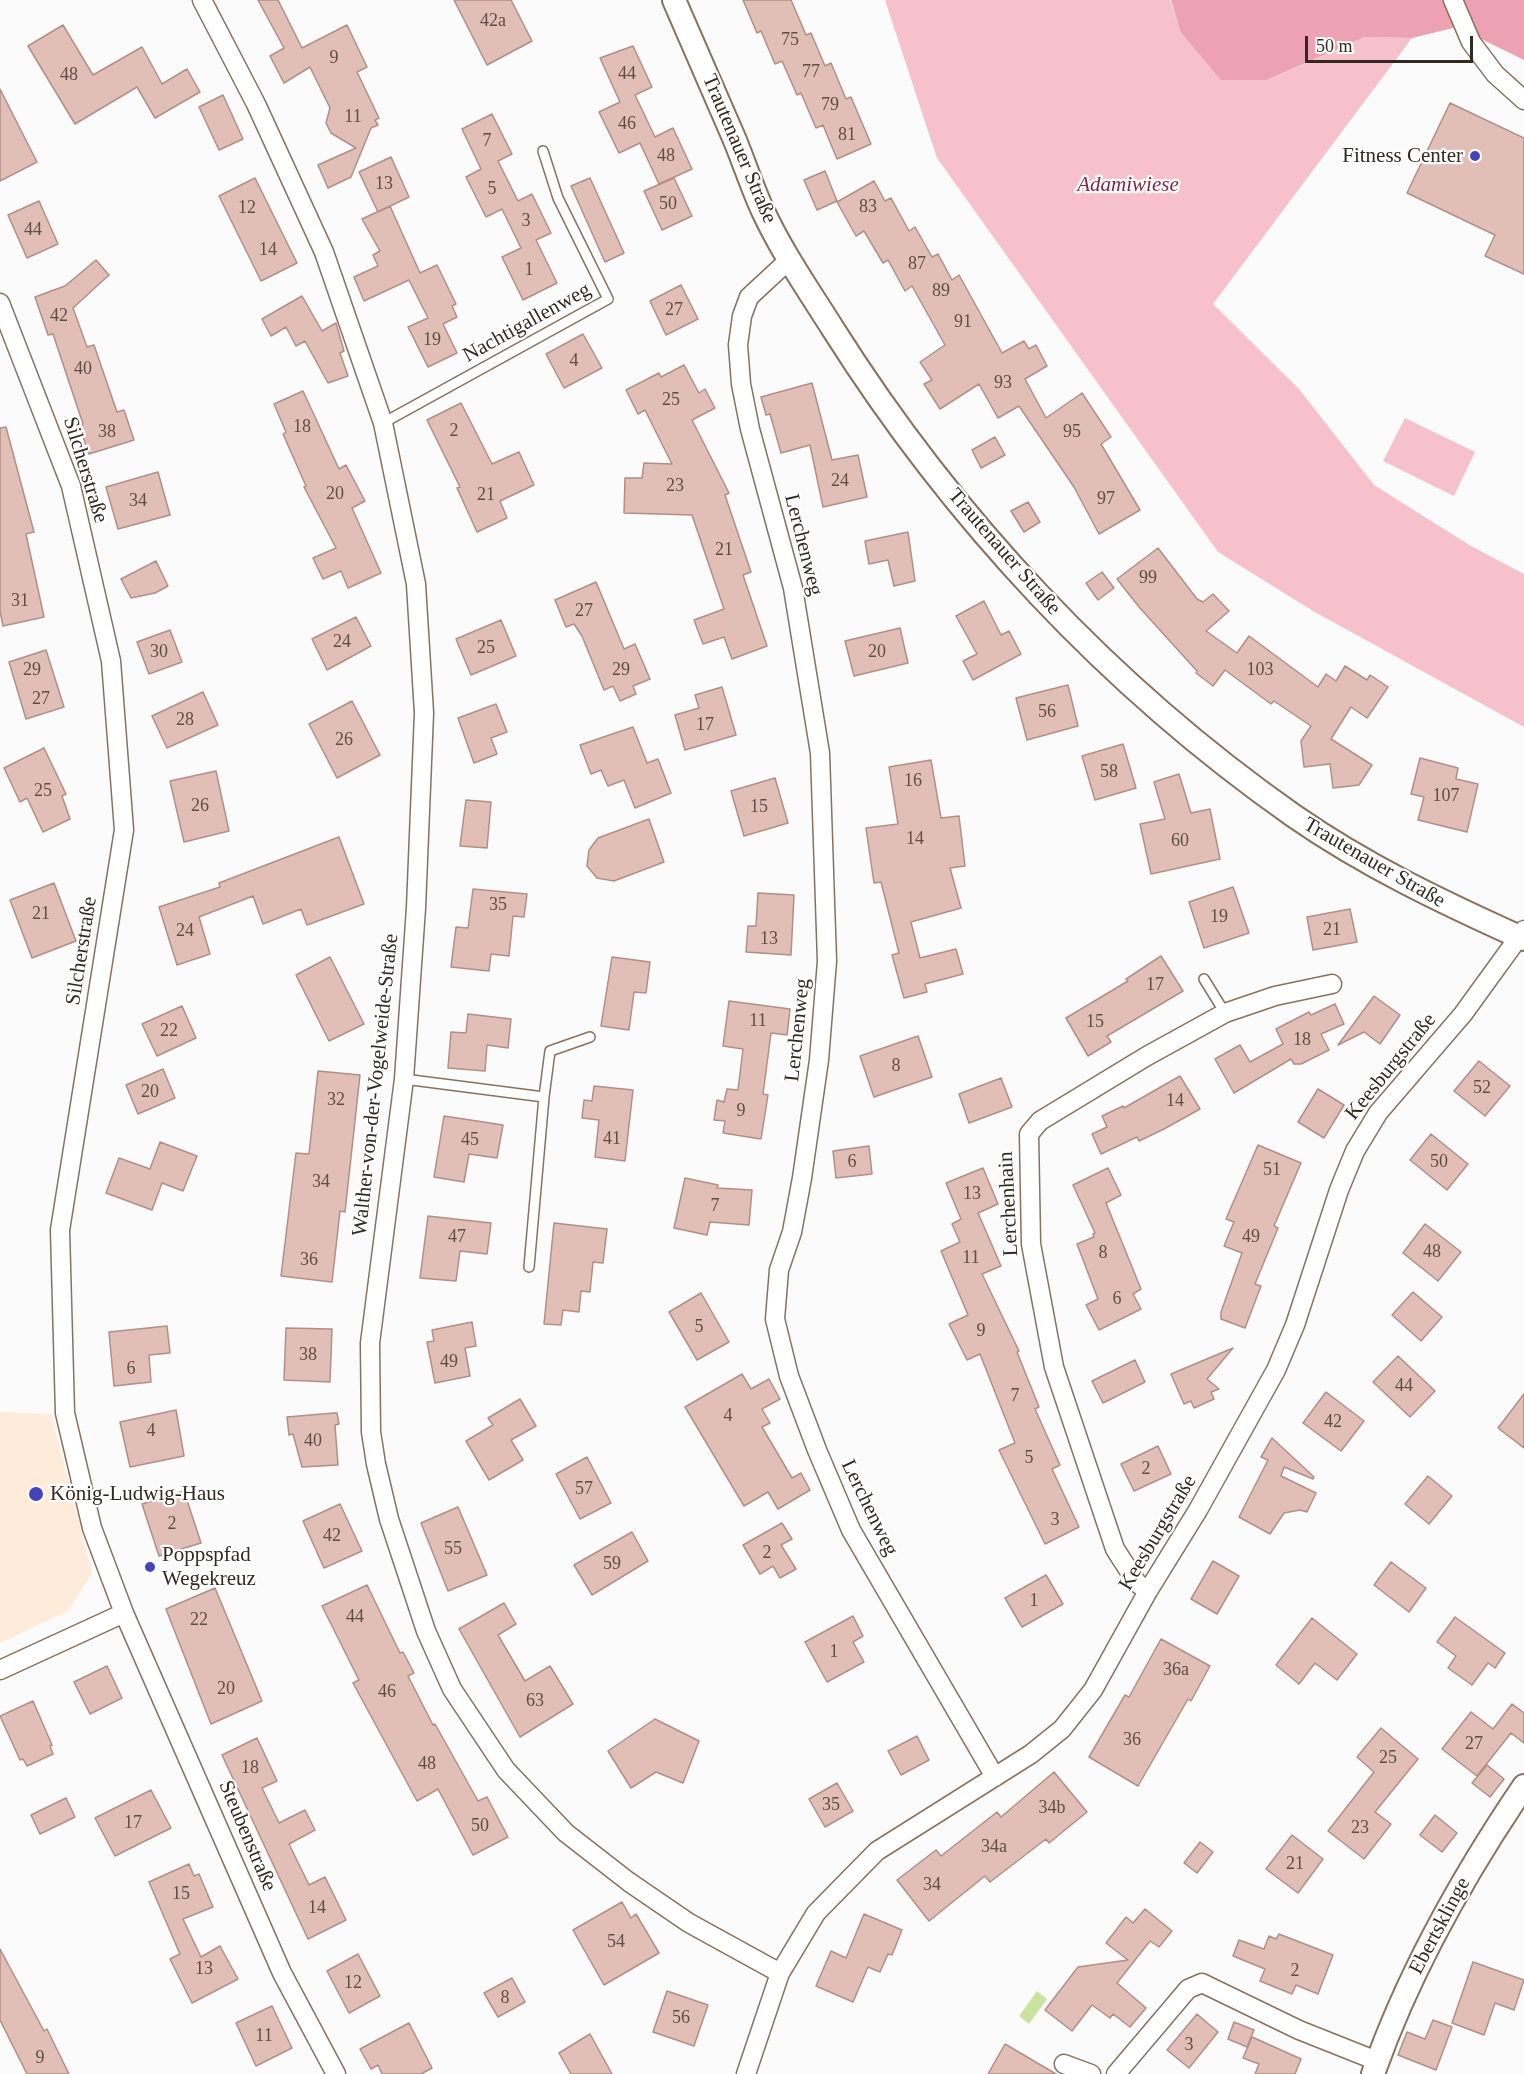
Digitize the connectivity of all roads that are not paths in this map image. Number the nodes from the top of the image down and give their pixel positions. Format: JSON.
{"nodes":[{"id":1,"x":202,"y":0,"type":"edge"},
{"id":2,"x":674,"y":0,"type":"edge"},
{"id":3,"x":1453,"y":0,"type":"edge"},
{"id":4,"x":1524,"y":100,"type":"edge"},
{"id":5,"x":543,"y":151,"type":"dead end"},
{"id":6,"x":790,"y":259,"type":"junction"},
{"id":7,"x":0,"y":303,"type":"edge"},
{"id":8,"x":383,"y":423,"type":"junction"},
{"id":9,"x":1522,"y":935,"type":"edge"},
{"id":10,"x":1204,"y":979,"type":"dead end"},
{"id":11,"x":1332,"y":984,"type":"dead end"},
{"id":12,"x":1226,"y":1013,"type":"junction"},
{"id":13,"x":590,"y":1037,"type":"dead end"},
{"id":14,"x":404,"y":1079,"type":"junction"},
{"id":15,"x":544,"y":1097,"type":"junction"},
{"id":16,"x":529,"y":1267,"type":"dead end"},
{"id":17,"x":1148,"y":1591,"type":"junction"},
{"id":18,"x":124,"y":1613,"type":"junction"},
{"id":19,"x":0,"y":1670,"type":"edge"},
{"id":20,"x":994,"y":1777,"type":"junction"},
{"id":21,"x":1524,"y":1786,"type":"edge"},
{"id":22,"x":780,"y":1973,"type":"junction"},
{"id":23,"x":1064,"y":2064,"type":"dead end"},
{"id":24,"x":1375,"y":2067,"type":"edge"},
{"id":25,"x":336,"y":2074,"type":"edge"},
{"id":26,"x":746,"y":2074,"type":"edge"},
{"id":27,"x":1091,"y":2074,"type":"edge"},
{"id":28,"x":1116,"y":2074,"type":"edge"}],
"edges":[{"from":1,"to":8,"type":"street","name":"Walther-von-der-Vogelweide-Straße"},
{"from":2,"to":6,"type":"street","name":"Trautenauer Straße"},
{"from":3,"to":4,"type":"street"},
{"from":5,"to":8,"type":"lane","name":"Nachtigallenweg"},
{"from":6,"to":9,"type":"street","name":"Trautenauer Straße"},
{"from":6,"to":20,"type":"street","name":"Lerchenweg"},
{"from":7,"to":18,"type":"street","name":"Silcherstraße"},
{"from":8,"to":14,"type":"street","name":"Walther-von-der-Vogelweide-Straße"},
{"from":9,"to":17,"type":"street","name":"Keesburgstraße"},
{"from":10,"to":12,"type":"lane"},
{"from":11,"to":12,"type":"street","name":"Lerchenhain"},
{"from":12,"to":17,"type":"street","name":"Lerchenhain"},
{"from":13,"to":15,"type":"lane"},
{"from":14,"to":15,"type":"lane"},
{"from":14,"to":22,"type":"street","name":"Walther-von-der-Vogelweide-Straße"},
{"from":15,"to":16,"type":"lane"},
{"from":17,"to":20,"type":"street","name":"Keesburgstraße"},
{"from":18,"to":19,"type":"street"},
{"from":18,"to":25,"type":"street","name":"Steubenstraße"},
{"from":20,"to":22,"type":"street","name":"Keesburgstraße"},
{"from":21,"to":24,"type":"street","name":"Ebertsklinge"},
{"from":22,"to":26,"type":"street","name":"Keesburgstraße"},
{"from":23,"to":27,"type":"street"},
{"from":24,"to":28,"type":"street"}]}
